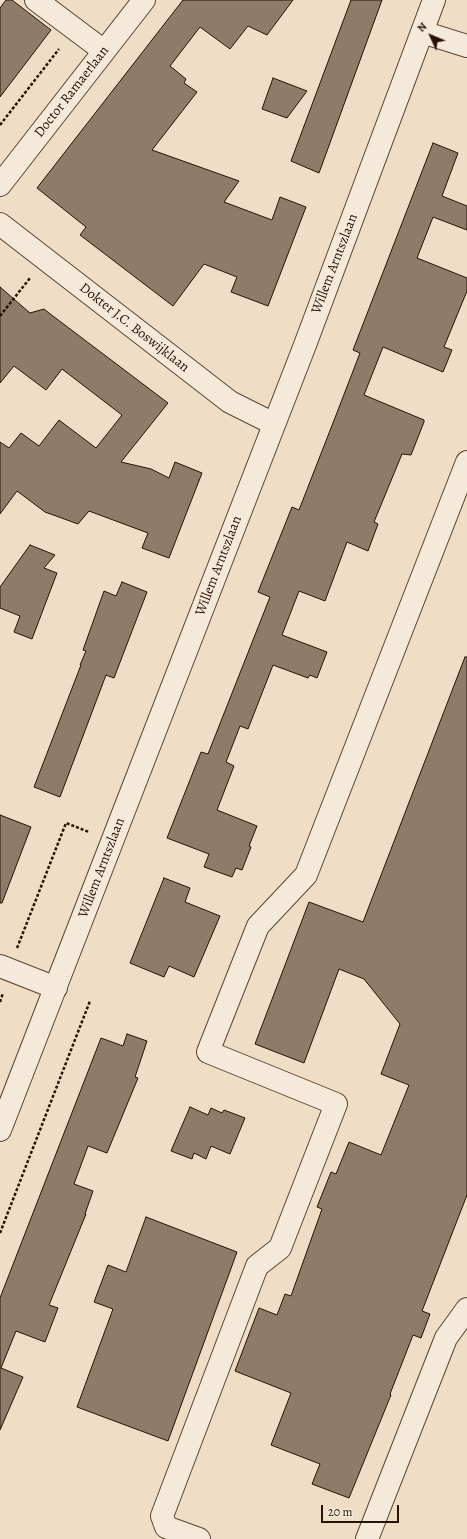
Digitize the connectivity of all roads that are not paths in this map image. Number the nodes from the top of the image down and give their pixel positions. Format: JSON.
{"nodes":[{"id":1,"x":36,"y":0,"type":"edge"},
{"id":2,"x":144,"y":0,"type":"edge"},
{"id":3,"x":434,"y":0,"type":"edge"},
{"id":4,"x":422,"y":32,"type":"junction"},
{"id":5,"x":467,"y":46,"type":"edge"},
{"id":6,"x":104,"y":51,"type":"junction"},
{"id":7,"x":0,"y":185,"type":"edge"},
{"id":8,"x":0,"y":224,"type":"edge"},
{"id":9,"x":274,"y":424,"type":"junction"},
{"id":10,"x":467,"y":462,"type":"edge"},
{"id":11,"x":5,"y":968,"type":"edge"},
{"id":12,"x":56,"y":988,"type":"junction"},
{"id":13,"x":0,"y":1130,"type":"edge"},
{"id":14,"x":467,"y":1308,"type":"edge"},
{"id":15,"x":199,"y":1539,"type":"edge"},
{"id":16,"x":367,"y":1539,"type":"edge"}],
"edges":[{"from":1,"to":6,"type":"street"},
{"from":2,"to":6,"type":"street","name":"Doctor Ramaerlaan"},
{"from":3,"to":4,"type":"street","name":"Willem Arntszlaan"},
{"from":4,"to":5,"type":"street"},
{"from":4,"to":9,"type":"street","name":"Willem Arntszlaan"},
{"from":6,"to":7,"type":"street","name":"Doctor Ramaerlaan"},
{"from":8,"to":9,"type":"street","name":"Dokter J.C. Boswijklaan"},
{"from":9,"to":12,"type":"street","name":"Willem Arntszlaan"},
{"from":10,"to":15,"type":"street"},
{"from":11,"to":12,"type":"street"},
{"from":12,"to":13,"type":"street","name":"Willem Arntszlaan"},
{"from":14,"to":16,"type":"street"}]}
